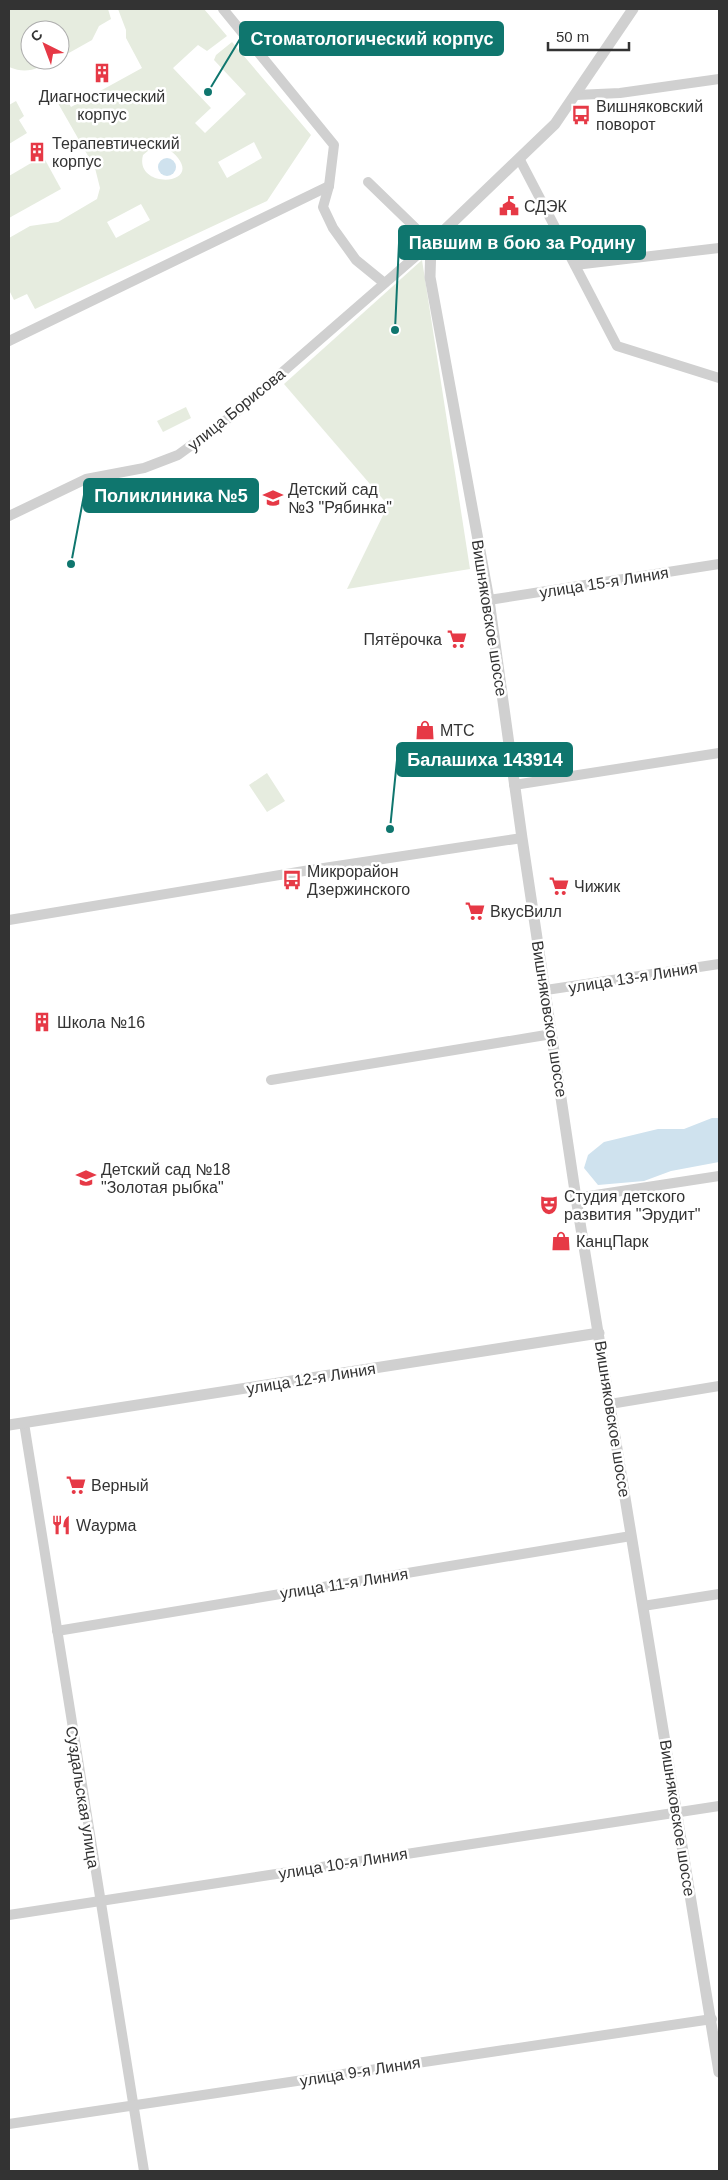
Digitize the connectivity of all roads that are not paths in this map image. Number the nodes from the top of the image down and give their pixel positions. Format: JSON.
{"nodes":[{"id":1,"x":223,"y":9,"type":"edge"},
{"id":2,"x":633,"y":9,"type":"edge"},
{"id":3,"x":719,"y":78,"type":"edge"},
{"id":4,"x":576,"y":95,"type":"junction"},
{"id":5,"x":520,"y":160,"type":"junction"},
{"id":6,"x":368,"y":182,"type":"dead end"},
{"id":7,"x":329,"y":186,"type":"junction"},
{"id":8,"x":431,"y":243,"type":"junction"},
{"id":9,"x":719,"y":248,"type":"edge"},
{"id":10,"x":575,"y":265,"type":"junction"},
{"id":11,"x":383,"y":282,"type":"junction"},
{"id":12,"x":9,"y":341,"type":"edge"},
{"id":13,"x":719,"y":378,"type":"edge"},
{"id":14,"x":9,"y":516,"type":"edge"},
{"id":15,"x":719,"y":564,"type":"edge"},
{"id":16,"x":489,"y":600,"type":"junction"},
{"id":17,"x":719,"y":753,"type":"edge"},
{"id":18,"x":514,"y":785,"type":"junction"},
{"id":19,"x":522,"y":838,"type":"junction"},
{"id":20,"x":9,"y":920,"type":"edge"},
{"id":21,"x":719,"y":964,"type":"edge"},
{"id":22,"x":546,"y":990,"type":"junction"},
{"id":23,"x":552,"y":1034,"type":"junction"},
{"id":24,"x":271,"y":1080,"type":"dead end"},
{"id":25,"x":719,"y":1176,"type":"edge"},
{"id":26,"x":576,"y":1198,"type":"junction"},
{"id":27,"x":599,"y":1333,"type":"junction"},
{"id":28,"x":719,"y":1386,"type":"edge"},
{"id":29,"x":610,"y":1404,"type":"junction"},
{"id":30,"x":24,"y":1423,"type":"junction"},
{"id":31,"x":9,"y":1425,"type":"edge"},
{"id":32,"x":631,"y":1536,"type":"junction"},
{"id":33,"x":719,"y":1594,"type":"edge"},
{"id":34,"x":643,"y":1606,"type":"junction"},
{"id":35,"x":57,"y":1631,"type":"junction"},
{"id":36,"x":719,"y":1806,"type":"edge"},
{"id":37,"x":677,"y":1813,"type":"junction"},
{"id":38,"x":100,"y":1900,"type":"junction"},
{"id":39,"x":9,"y":1915,"type":"edge"},
{"id":40,"x":712,"y":2019,"type":"junction"},
{"id":41,"x":719,"y":2072,"type":"edge"},
{"id":42,"x":133,"y":2106,"type":"junction"},
{"id":43,"x":9,"y":2124,"type":"edge"},
{"id":44,"x":144,"y":2171,"type":"edge"}],
"edges":[{"from":1,"to":7,"type":"street"},
{"from":2,"to":4,"type":"street"},
{"from":3,"to":4,"type":"street"},
{"from":4,"to":5,"type":"street"},
{"from":5,"to":8,"type":"street"},
{"from":5,"to":10,"type":"street"},
{"from":6,"to":8,"type":"street"},
{"from":7,"to":11,"type":"street"},
{"from":7,"to":12,"type":"street"},
{"from":8,"to":11,"type":"street","name":"улица Борисова"},
{"from":8,"to":16,"type":"street","name":"Вишняковское шоссе"},
{"from":9,"to":10,"type":"street"},
{"from":10,"to":13,"type":"street"},
{"from":11,"to":14,"type":"street","name":"улица Борисова"},
{"from":15,"to":16,"type":"street","name":"улица 15-я Линия"},
{"from":16,"to":18,"type":"street","name":"Вишняковское шоссе"},
{"from":17,"to":18,"type":"street"},
{"from":18,"to":19,"type":"street","name":"Вишняковское шоссе"},
{"from":19,"to":20,"type":"street"},
{"from":19,"to":22,"type":"street","name":"Вишняковское шоссе"},
{"from":21,"to":22,"type":"street","name":"улица 13-я Линия"},
{"from":22,"to":23,"type":"street","name":"Вишняковское шоссе"},
{"from":23,"to":24,"type":"street"},
{"from":23,"to":26,"type":"street","name":"Вишняковское шоссе"},
{"from":25,"to":26,"type":"street"},
{"from":26,"to":27,"type":"street","name":"Вишняковское шоссе"},
{"from":27,"to":29,"type":"street","name":"Вишняковское шоссе"},
{"from":27,"to":30,"type":"street","name":"улица 12-я Линия"},
{"from":28,"to":29,"type":"street"},
{"from":29,"to":32,"type":"street","name":"Вишняковское шоссе"},
{"from":30,"to":31,"type":"street","name":"улица 12-я Линия"},
{"from":30,"to":35,"type":"street","name":"Суздальская улица"},
{"from":32,"to":34,"type":"street","name":"Вишняковское шоссе"},
{"from":32,"to":35,"type":"street","name":"улица 11-я Линия"},
{"from":33,"to":34,"type":"street"},
{"from":34,"to":37,"type":"street","name":"Вишняковское шоссе"},
{"from":35,"to":38,"type":"street","name":"Суздальская улица"},
{"from":36,"to":37,"type":"street"},
{"from":37,"to":38,"type":"street","name":"улица 10-я Линия"},
{"from":37,"to":40,"type":"street","name":"Вишняковское шоссе"},
{"from":38,"to":39,"type":"street","name":"улица 10-я Линия"},
{"from":38,"to":42,"type":"street","name":"Суздальская улица"},
{"from":40,"to":41,"type":"street","name":"Вишняковское шоссе"},
{"from":40,"to":42,"type":"street","name":"улица 9-я Линия"},
{"from":42,"to":43,"type":"street","name":"улица 9-я Линия"},
{"from":42,"to":44,"type":"street","name":"Суздальская улица"}]}
